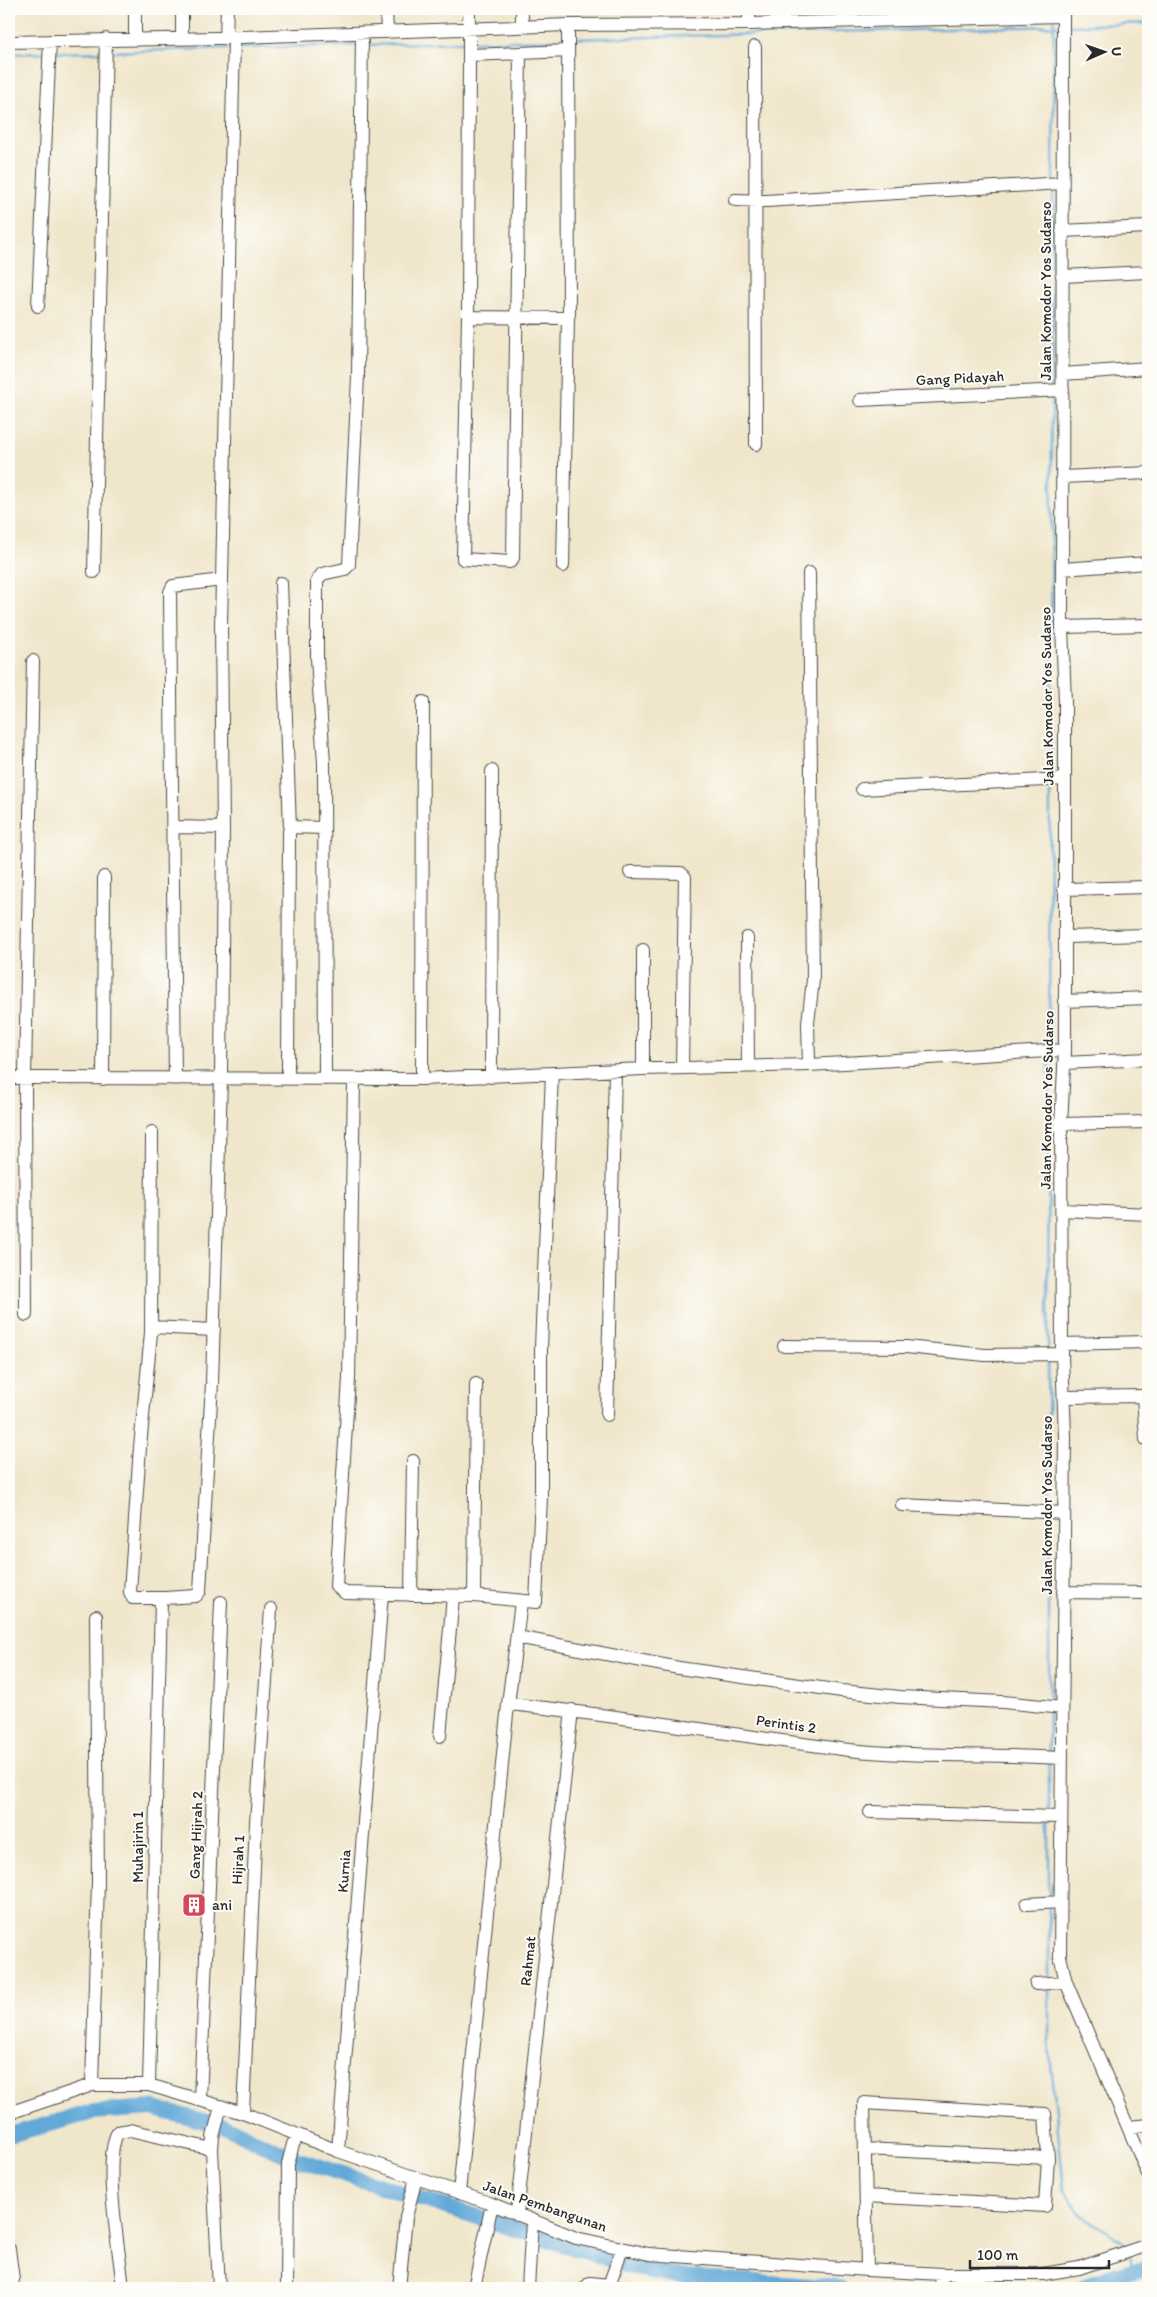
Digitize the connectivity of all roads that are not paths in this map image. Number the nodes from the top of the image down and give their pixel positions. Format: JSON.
{"nodes":[{"id":1,"x":135,"y":9,"type":"edge"},
{"id":2,"x":182,"y":9,"type":"edge"},
{"id":3,"x":226,"y":9,"type":"edge"},
{"id":4,"x":386,"y":9,"type":"edge"},
{"id":5,"x":469,"y":9,"type":"edge"},
{"id":6,"x":522,"y":9,"type":"edge"},
{"id":7,"x":749,"y":9,"type":"edge"},
{"id":8,"x":1057,"y":15,"type":"edge"},
{"id":9,"x":749,"y":24,"type":"junction"},
{"id":10,"x":568,"y":26,"type":"junction"},
{"id":11,"x":522,"y":27,"type":"junction"},
{"id":12,"x":387,"y":32,"type":"junction"},
{"id":13,"x":470,"y":32,"type":"junction"},
{"id":14,"x":362,"y":37,"type":"junction"},
{"id":15,"x":182,"y":38,"type":"junction"},
{"id":16,"x":135,"y":39,"type":"junction"},
{"id":17,"x":231,"y":39,"type":"junction"},
{"id":18,"x":9,"y":42,"type":"edge"},
{"id":19,"x":106,"y":43,"type":"junction"},
{"id":20,"x":755,"y":47,"type":"dead end"},
{"id":21,"x":50,"y":49,"type":"junction"},
{"id":22,"x":568,"y":49,"type":"junction"},
{"id":23,"x":469,"y":53,"type":"junction"},
{"id":24,"x":520,"y":53,"type":"junction"},
{"id":25,"x":1056,"y":183,"type":"junction"},
{"id":26,"x":735,"y":200,"type":"dead end"},
{"id":27,"x":755,"y":201,"type":"junction"},
{"id":28,"x":1148,"y":227,"type":"edge"},
{"id":29,"x":1062,"y":231,"type":"junction"},
{"id":30,"x":1148,"y":272,"type":"edge"},
{"id":31,"x":1062,"y":276,"type":"junction"},
{"id":32,"x":38,"y":306,"type":"dead end"},
{"id":33,"x":568,"y":317,"type":"junction"},
{"id":34,"x":468,"y":318,"type":"junction"},
{"id":35,"x":517,"y":318,"type":"junction"},
{"id":36,"x":1148,"y":368,"type":"edge"},
{"id":37,"x":1063,"y":374,"type":"junction"},
{"id":38,"x":1060,"y":390,"type":"junction"},
{"id":39,"x":860,"y":400,"type":"dead end"},
{"id":40,"x":756,"y":444,"type":"dead end"},
{"id":41,"x":1148,"y":472,"type":"edge"},
{"id":42,"x":1063,"y":477,"type":"junction"},
{"id":43,"x":1148,"y":563,"type":"edge"},
{"id":44,"x":562,"y":566,"type":"dead end"},
{"id":45,"x":1062,"y":569,"type":"junction"},
{"id":46,"x":94,"y":572,"type":"dead end"},
{"id":47,"x":809,"y":573,"type":"dead end"},
{"id":48,"x":222,"y":580,"type":"junction"},
{"id":49,"x":281,"y":583,"type":"dead end"},
{"id":50,"x":1148,"y":625,"type":"edge"},
{"id":51,"x":1062,"y":627,"type":"junction"},
{"id":52,"x":33,"y":661,"type":"dead end"},
{"id":53,"x":422,"y":702,"type":"dead end"},
{"id":54,"x":492,"y":770,"type":"dead end"},
{"id":55,"x":1064,"y":779,"type":"junction"},
{"id":56,"x":862,"y":789,"type":"dead end"},
{"id":57,"x":172,"y":827,"type":"junction"},
{"id":58,"x":223,"y":828,"type":"junction"},
{"id":59,"x":290,"y":828,"type":"junction"},
{"id":60,"x":324,"y":828,"type":"junction"},
{"id":61,"x":630,"y":872,"type":"dead end"},
{"id":62,"x":104,"y":877,"type":"dead end"},
{"id":63,"x":1148,"y":887,"type":"edge"},
{"id":64,"x":1064,"y":888,"type":"junction"},
{"id":65,"x":1148,"y":935,"type":"edge"},
{"id":66,"x":1065,"y":937,"type":"junction"},
{"id":67,"x":747,"y":938,"type":"dead end"},
{"id":68,"x":643,"y":950,"type":"dead end"},
{"id":69,"x":1148,"y":998,"type":"edge"},
{"id":70,"x":1064,"y":1001,"type":"junction"},
{"id":71,"x":1060,"y":1050,"type":"junction"},
{"id":72,"x":1148,"y":1059,"type":"edge"},
{"id":73,"x":1064,"y":1063,"type":"junction"},
{"id":74,"x":809,"y":1065,"type":"junction"},
{"id":75,"x":748,"y":1066,"type":"junction"},
{"id":76,"x":682,"y":1068,"type":"junction"},
{"id":77,"x":643,"y":1069,"type":"junction"},
{"id":78,"x":615,"y":1071,"type":"junction"},
{"id":79,"x":552,"y":1073,"type":"junction"},
{"id":80,"x":288,"y":1077,"type":"junction"},
{"id":81,"x":492,"y":1077,"type":"junction"},
{"id":82,"x":9,"y":1078,"type":"edge"},
{"id":83,"x":25,"y":1078,"type":"junction"},
{"id":84,"x":103,"y":1079,"type":"junction"},
{"id":85,"x":175,"y":1079,"type":"junction"},
{"id":86,"x":221,"y":1079,"type":"junction"},
{"id":87,"x":325,"y":1079,"type":"junction"},
{"id":88,"x":422,"y":1079,"type":"junction"},
{"id":89,"x":354,"y":1080,"type":"junction"},
{"id":90,"x":1148,"y":1122,"type":"edge"},
{"id":91,"x":1062,"y":1124,"type":"junction"},
{"id":92,"x":152,"y":1132,"type":"dead end"},
{"id":93,"x":1062,"y":1210,"type":"junction"},
{"id":94,"x":1148,"y":1214,"type":"edge"},
{"id":95,"x":26,"y":1315,"type":"dead end"},
{"id":96,"x":151,"y":1327,"type":"junction"},
{"id":97,"x":214,"y":1330,"type":"junction"},
{"id":98,"x":1148,"y":1342,"type":"edge"},
{"id":99,"x":784,"y":1346,"type":"dead end"},
{"id":100,"x":1059,"y":1350,"type":"junction"},
{"id":101,"x":476,"y":1384,"type":"dead end"},
{"id":102,"x":1146,"y":1396,"type":"edge"},
{"id":103,"x":1064,"y":1397,"type":"junction"},
{"id":104,"x":608,"y":1415,"type":"dead end"},
{"id":105,"x":1148,"y":1440,"type":"edge"},
{"id":106,"x":413,"y":1461,"type":"dead end"},
{"id":107,"x":902,"y":1505,"type":"dead end"},
{"id":108,"x":1059,"y":1513,"type":"junction"},
{"id":109,"x":1063,"y":1592,"type":"junction"},
{"id":110,"x":1148,"y":1593,"type":"edge"},
{"id":111,"x":382,"y":1594,"type":"junction"},
{"id":112,"x":411,"y":1595,"type":"junction"},
{"id":113,"x":474,"y":1596,"type":"junction"},
{"id":114,"x":452,"y":1597,"type":"junction"},
{"id":115,"x":165,"y":1598,"type":"junction"},
{"id":116,"x":221,"y":1602,"type":"dead end"},
{"id":117,"x":521,"y":1602,"type":"junction"},
{"id":118,"x":271,"y":1609,"type":"dead end"},
{"id":119,"x":96,"y":1616,"type":"dead end"},
{"id":120,"x":517,"y":1638,"type":"junction"},
{"id":121,"x":508,"y":1704,"type":"junction"},
{"id":122,"x":1058,"y":1707,"type":"junction"},
{"id":123,"x":572,"y":1710,"type":"junction"},
{"id":124,"x":440,"y":1736,"type":"dead end"},
{"id":125,"x":1057,"y":1758,"type":"junction"},
{"id":126,"x":870,"y":1812,"type":"dead end"},
{"id":127,"x":1057,"y":1817,"type":"junction"},
{"id":128,"x":1053,"y":1903,"type":"junction"},
{"id":129,"x":1027,"y":1904,"type":"dead end"},
{"id":130,"x":92,"y":2085,"type":"junction"},
{"id":131,"x":149,"y":2085,"type":"junction"},
{"id":132,"x":200,"y":2100,"type":"junction"},
{"id":133,"x":219,"y":2112,"type":"junction"},
{"id":134,"x":9,"y":2113,"type":"edge"},
{"id":135,"x":243,"y":2113,"type":"junction"},
{"id":136,"x":1148,"y":2125,"type":"edge"},
{"id":137,"x":1129,"y":2127,"type":"junction"},
{"id":138,"x":295,"y":2140,"type":"junction"},
{"id":139,"x":213,"y":2143,"type":"junction"},
{"id":140,"x":865,"y":2149,"type":"junction"},
{"id":141,"x":338,"y":2151,"type":"junction"},
{"id":142,"x":1048,"y":2158,"type":"junction"},
{"id":143,"x":1148,"y":2174,"type":"edge"},
{"id":144,"x":415,"y":2183,"type":"junction"},
{"id":145,"x":458,"y":2193,"type":"junction"},
{"id":146,"x":866,"y":2196,"type":"junction"},
{"id":147,"x":492,"y":2209,"type":"junction"},
{"id":148,"x":517,"y":2215,"type":"junction"},
{"id":149,"x":532,"y":2225,"type":"junction"},
{"id":150,"x":1148,"y":2245,"type":"edge"},
{"id":151,"x":9,"y":2249,"type":"edge"},
{"id":152,"x":621,"y":2253,"type":"junction"},
{"id":153,"x":867,"y":2270,"type":"junction"},
{"id":154,"x":13,"y":2280,"type":"dead end"},
{"id":155,"x":612,"y":2283,"type":"edge"},
{"id":156,"x":941,"y":2283,"type":"edge"},
{"id":157,"x":123,"y":2288,"type":"edge"},
{"id":158,"x":219,"y":2288,"type":"edge"},
{"id":159,"x":287,"y":2288,"type":"edge"},
{"id":160,"x":399,"y":2288,"type":"edge"},
{"id":161,"x":474,"y":2288,"type":"edge"},
{"id":162,"x":528,"y":2288,"type":"edge"},
{"id":163,"x":585,"y":2288,"type":"edge"}],
"edges":[{"from":1,"to":16,"type":"street"},
{"from":2,"to":15,"type":"street"},
{"from":3,"to":17,"type":"street"},
{"from":4,"to":12,"type":"street"},
{"from":5,"to":13,"type":"street"},
{"from":6,"to":11,"type":"street"},
{"from":7,"to":9,"type":"street"},
{"from":8,"to":9,"type":"street"},
{"from":8,"to":25,"type":"street","name":"Jalan Komodor Yos Sudarso"},
{"from":9,"to":10,"type":"street"},
{"from":10,"to":11,"type":"street"},
{"from":10,"to":22,"type":"street"},
{"from":11,"to":13,"type":"street"},
{"from":12,"to":13,"type":"street"},
{"from":12,"to":14,"type":"street"},
{"from":13,"to":23,"type":"street"},
{"from":14,"to":17,"type":"street"},
{"from":14,"to":60,"type":"street"},
{"from":15,"to":16,"type":"street"},
{"from":15,"to":17,"type":"street"},
{"from":16,"to":19,"type":"street"},
{"from":17,"to":48,"type":"street"},
{"from":18,"to":21,"type":"street"},
{"from":19,"to":21,"type":"street"},
{"from":19,"to":46,"type":"street"},
{"from":20,"to":27,"type":"street"},
{"from":21,"to":32,"type":"street"},
{"from":22,"to":24,"type":"street"},
{"from":22,"to":33,"type":"street"},
{"from":23,"to":24,"type":"street"},
{"from":23,"to":34,"type":"street"},
{"from":24,"to":35,"type":"street"},
{"from":25,"to":27,"type":"street"},
{"from":25,"to":29,"type":"street","name":"Jalan Komodor Yos Sudarso"},
{"from":26,"to":27,"type":"street"},
{"from":27,"to":40,"type":"street"},
{"from":28,"to":29,"type":"street"},
{"from":29,"to":31,"type":"street","name":"Jalan Komodor Yos Sudarso"},
{"from":30,"to":31,"type":"street"},
{"from":31,"to":37,"type":"street","name":"Jalan Komodor Yos Sudarso"},
{"from":33,"to":35,"type":"street"},
{"from":33,"to":44,"type":"street"},
{"from":34,"to":35,"type":"street"},
{"from":34,"to":35,"type":"street"},
{"from":36,"to":37,"type":"street"},
{"from":37,"to":38,"type":"street","name":"Jalan Komodor Yos Sudarso"},
{"from":38,"to":39,"type":"street","name":"Gang Pidayah"},
{"from":38,"to":42,"type":"street","name":"Jalan Komodor Yos Sudarso"},
{"from":41,"to":42,"type":"street"},
{"from":42,"to":45,"type":"street","name":"Jalan Komodor Yos Sudarso"},
{"from":43,"to":45,"type":"street"},
{"from":45,"to":51,"type":"street","name":"Jalan Komodor Yos Sudarso"},
{"from":47,"to":74,"type":"street"},
{"from":48,"to":57,"type":"street"},
{"from":48,"to":58,"type":"street"},
{"from":49,"to":59,"type":"street"},
{"from":50,"to":51,"type":"street"},
{"from":51,"to":55,"type":"street","name":"Jalan Komodor Yos Sudarso"},
{"from":52,"to":83,"type":"street"},
{"from":53,"to":88,"type":"street"},
{"from":54,"to":81,"type":"street"},
{"from":55,"to":56,"type":"street"},
{"from":55,"to":64,"type":"street","name":"Jalan Komodor Yos Sudarso"},
{"from":57,"to":58,"type":"street"},
{"from":57,"to":85,"type":"street"},
{"from":58,"to":86,"type":"street"},
{"from":59,"to":60,"type":"street"},
{"from":59,"to":80,"type":"street"},
{"from":60,"to":87,"type":"street"},
{"from":61,"to":76,"type":"street"},
{"from":62,"to":84,"type":"street"},
{"from":63,"to":64,"type":"street"},
{"from":64,"to":66,"type":"street","name":"Jalan Komodor Yos Sudarso"},
{"from":65,"to":66,"type":"street"},
{"from":66,"to":70,"type":"street","name":"Jalan Komodor Yos Sudarso"},
{"from":67,"to":75,"type":"street"},
{"from":68,"to":77,"type":"street"},
{"from":69,"to":70,"type":"street"},
{"from":70,"to":71,"type":"street","name":"Jalan Komodor Yos Sudarso"},
{"from":71,"to":73,"type":"street","name":"Jalan Komodor Yos Sudarso"},
{"from":71,"to":74,"type":"street"},
{"from":72,"to":73,"type":"street"},
{"from":73,"to":91,"type":"street","name":"Jalan Komodor Yos Sudarso"},
{"from":74,"to":75,"type":"street"},
{"from":75,"to":76,"type":"street"},
{"from":76,"to":77,"type":"street"},
{"from":77,"to":78,"type":"street"},
{"from":78,"to":79,"type":"street"},
{"from":78,"to":104,"type":"street"},
{"from":79,"to":81,"type":"street"},
{"from":79,"to":117,"type":"street"},
{"from":80,"to":86,"type":"street"},
{"from":80,"to":87,"type":"street"},
{"from":81,"to":88,"type":"street"},
{"from":82,"to":83,"type":"street"},
{"from":83,"to":84,"type":"street"},
{"from":83,"to":95,"type":"street"},
{"from":84,"to":85,"type":"street"},
{"from":85,"to":86,"type":"street"},
{"from":86,"to":97,"type":"street"},
{"from":87,"to":89,"type":"street"},
{"from":88,"to":89,"type":"street"},
{"from":89,"to":111,"type":"street"},
{"from":90,"to":91,"type":"street"},
{"from":91,"to":93,"type":"street","name":"Jalan Komodor Yos Sudarso"},
{"from":92,"to":96,"type":"street"},
{"from":93,"to":94,"type":"street"},
{"from":93,"to":100,"type":"street","name":"Jalan Komodor Yos Sudarso"},
{"from":96,"to":97,"type":"street"},
{"from":96,"to":115,"type":"street"},
{"from":97,"to":115,"type":"street"},
{"from":98,"to":100,"type":"street"},
{"from":99,"to":100,"type":"street"},
{"from":100,"to":103,"type":"street","name":"Jalan Komodor Yos Sudarso"},
{"from":101,"to":113,"type":"street"},
{"from":102,"to":103,"type":"street"},
{"from":102,"to":105,"type":"street"},
{"from":103,"to":108,"type":"street","name":"Jalan Komodor Yos Sudarso"},
{"from":106,"to":112,"type":"street"},
{"from":107,"to":108,"type":"street"},
{"from":108,"to":109,"type":"street","name":"Jalan Komodor Yos Sudarso"},
{"from":109,"to":110,"type":"street"},
{"from":109,"to":122,"type":"street","name":"Jalan Komodor Yos Sudarso"},
{"from":111,"to":112,"type":"street"},
{"from":111,"to":141,"type":"street","name":"Kurnia"},
{"from":112,"to":114,"type":"street"},
{"from":113,"to":114,"type":"street"},
{"from":113,"to":117,"type":"street"},
{"from":114,"to":124,"type":"street"},
{"from":115,"to":131,"type":"street","name":"Muhajirin 1"},
{"from":116,"to":132,"type":"street","name":"Gang Hijrah 2"},
{"from":117,"to":120,"type":"street"},
{"from":118,"to":135,"type":"street","name":"Hijrah 1"},
{"from":119,"to":130,"type":"street"},
{"from":120,"to":121,"type":"street"},
{"from":120,"to":122,"type":"street"},
{"from":121,"to":123,"type":"street","name":"Perintis 2"},
{"from":121,"to":145,"type":"street"},
{"from":122,"to":125,"type":"street","name":"Jalan Komodor Yos Sudarso"},
{"from":123,"to":125,"type":"street","name":"Perintis 2"},
{"from":123,"to":148,"type":"street","name":"Rahmat"},
{"from":125,"to":127,"type":"street","name":"Jalan Komodor Yos Sudarso"},
{"from":126,"to":127,"type":"street"},
{"from":127,"to":128,"type":"street","name":"Jalan Komodor Yos Sudarso"},
{"from":128,"to":129,"type":"street"},
{"from":128,"to":137,"type":"street","name":"Jalan Komodor Yos Sudarso"},
{"from":130,"to":131,"type":"street","name":"Jalan Pembangunan"},
{"from":130,"to":134,"type":"street","name":"Jalan Pembangunan"},
{"from":131,"to":132,"type":"street","name":"Jalan Pembangunan"},
{"from":132,"to":133,"type":"street","name":"Jalan Pembangunan"},
{"from":133,"to":135,"type":"street","name":"Jalan Pembangunan"},
{"from":133,"to":139,"type":"street"},
{"from":135,"to":138,"type":"street","name":"Jalan Pembangunan"},
{"from":136,"to":137,"type":"street"},
{"from":137,"to":143,"type":"street","name":"Jalan Komodor Yos Sudarso"},
{"from":138,"to":141,"type":"street","name":"Jalan Pembangunan"},
{"from":138,"to":159,"type":"street"},
{"from":139,"to":157,"type":"street"},
{"from":139,"to":158,"type":"street"},
{"from":140,"to":142,"type":"street"},
{"from":140,"to":142,"type":"street"},
{"from":140,"to":146,"type":"street"},
{"from":141,"to":144,"type":"street","name":"Jalan Pembangunan"},
{"from":142,"to":146,"type":"street"},
{"from":144,"to":145,"type":"street","name":"Jalan Pembangunan"},
{"from":144,"to":160,"type":"street"},
{"from":145,"to":147,"type":"street","name":"Jalan Pembangunan"},
{"from":146,"to":153,"type":"street"},
{"from":147,"to":148,"type":"street","name":"Jalan Pembangunan"},
{"from":147,"to":161,"type":"street"},
{"from":148,"to":149,"type":"street","name":"Jalan Pembangunan"},
{"from":149,"to":152,"type":"street","name":"Jalan Pembangunan"},
{"from":149,"to":162,"type":"street"},
{"from":150,"to":156,"type":"street","name":"Jalan Pembangunan"},
{"from":151,"to":154,"type":"street"},
{"from":152,"to":153,"type":"street","name":"Jalan Pembangunan"},
{"from":152,"to":155,"type":"street"},
{"from":153,"to":156,"type":"street","name":"Jalan Pembangunan"},
{"from":155,"to":163,"type":"street"}]}
